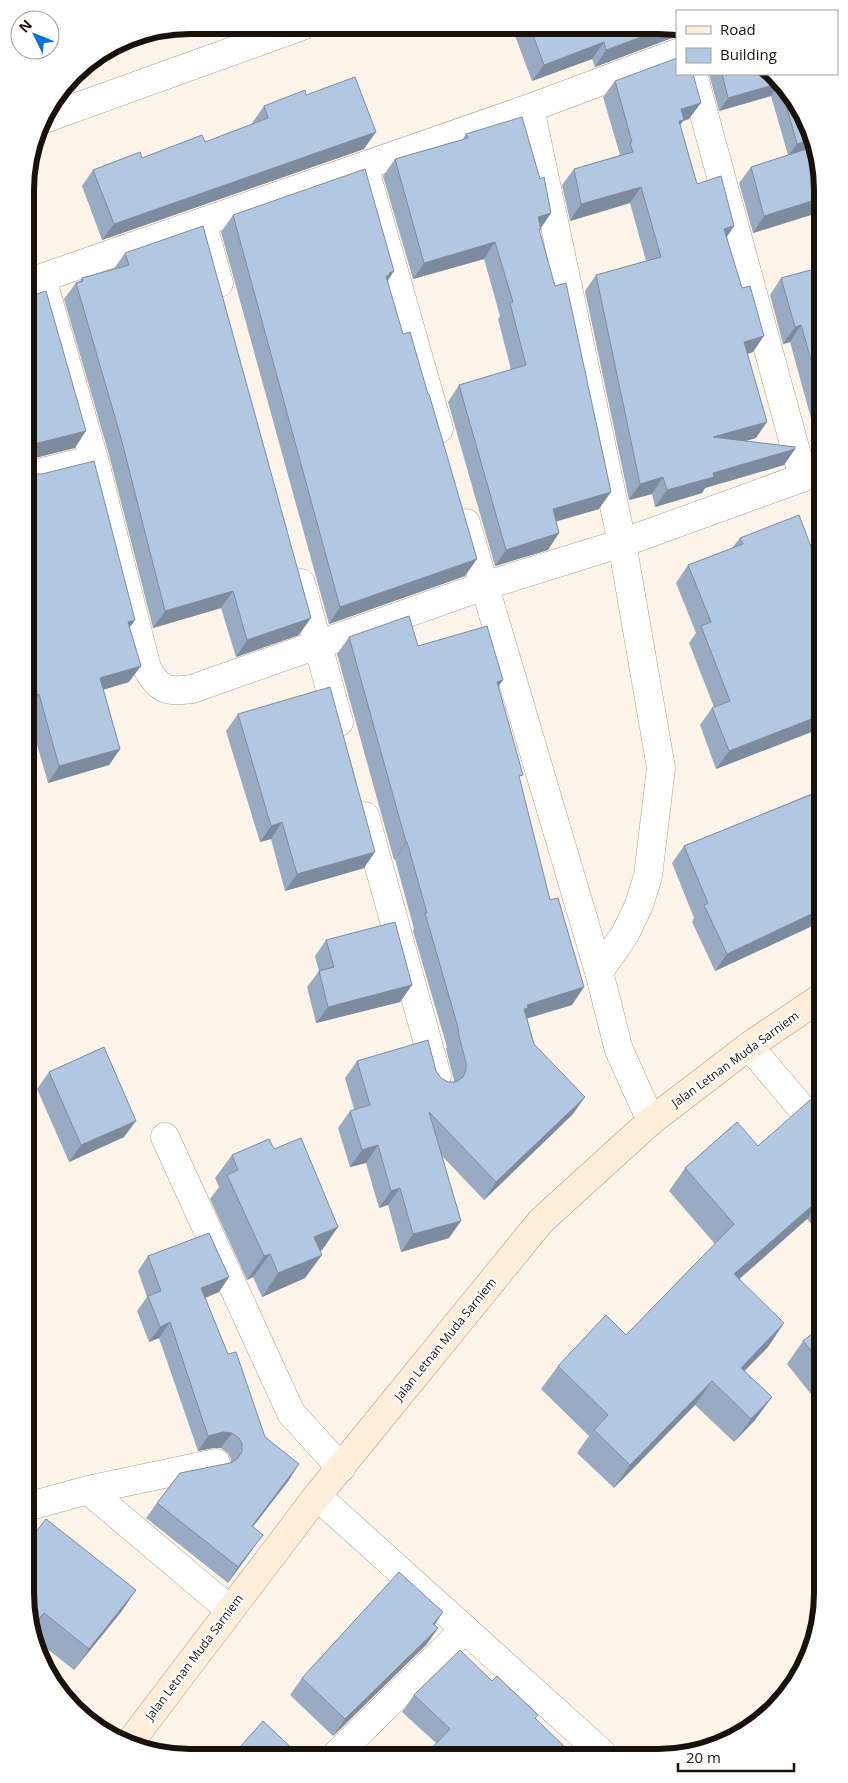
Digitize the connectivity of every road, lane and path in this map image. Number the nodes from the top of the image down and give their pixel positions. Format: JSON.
{"nodes":[{"id":1,"x":280,"y":34,"type":"edge"},
{"id":2,"x":676,"y":54,"type":"edge"},
{"id":3,"x":693,"y":75,"type":"edge"},
{"id":4,"x":530,"y":108,"type":"junction"},
{"id":5,"x":53,"y":116,"type":"edge"},
{"id":6,"x":364,"y":166,"type":"junction"},
{"id":7,"x":202,"y":222,"type":"junction"},
{"id":8,"x":34,"y":280,"type":"edge"},
{"id":9,"x":226,"y":308,"type":"edge"},
{"id":10,"x":446,"y":453,"type":"edge"},
{"id":11,"x":94,"y":459,"type":"junction"},
{"id":12,"x":34,"y":474,"type":"edge"},
{"id":13,"x":811,"y":474,"type":"edge"},
{"id":14,"x":460,"y":500,"type":"edge"},
{"id":15,"x":622,"y":543,"type":"junction"},
{"id":16,"x":294,"y":558,"type":"edge"},
{"id":17,"x":484,"y":586,"type":"junction"},
{"id":18,"x":318,"y":644,"type":"junction"},
{"id":19,"x":347,"y":749,"type":"edge"},
{"id":20,"x":360,"y":797,"type":"edge"},
{"id":21,"x":598,"y":972,"type":"junction"},
{"id":22,"x":814,"y":1002,"type":"edge"},
{"id":23,"x":749,"y":1046,"type":"junction"},
{"id":24,"x":439,"y":1084,"type":"edge"},
{"id":25,"x":651,"y":1121,"type":"junction"},
{"id":26,"x":814,"y":1123,"type":"edge"},
{"id":27,"x":165,"y":1137,"type":"dead end"},
{"id":28,"x":216,"y":1463,"type":"dead end"},
{"id":29,"x":341,"y":1468,"type":"junction"},
{"id":30,"x":88,"y":1490,"type":"junction"},
{"id":31,"x":317,"y":1496,"type":"junction"},
{"id":32,"x":34,"y":1505,"type":"edge"},
{"id":33,"x":230,"y":1610,"type":"junction"},
{"id":34,"x":464,"y":1629,"type":"junction"},
{"id":35,"x":134,"y":1738,"type":"edge"},
{"id":36,"x":342,"y":1749,"type":"edge"},
{"id":37,"x":598,"y":1749,"type":"edge"}],
"edges":[{"from":1,"to":5,"type":"street"},
{"from":2,"to":4,"type":"street"},
{"from":3,"to":13,"type":"street"},
{"from":4,"to":6,"type":"street"},
{"from":4,"to":15,"type":"street"},
{"from":6,"to":7,"type":"street"},
{"from":6,"to":10,"type":"street"},
{"from":7,"to":8,"type":"street"},
{"from":7,"to":9,"type":"street"},
{"from":8,"to":11,"type":"street"},
{"from":11,"to":12,"type":"street"},
{"from":11,"to":18,"type":"street"},
{"from":13,"to":15,"type":"street"},
{"from":14,"to":17,"type":"street"},
{"from":15,"to":17,"type":"street"},
{"from":15,"to":21,"type":"street"},
{"from":16,"to":18,"type":"street"},
{"from":17,"to":18,"type":"street"},
{"from":17,"to":21,"type":"street"},
{"from":18,"to":19,"type":"street"},
{"from":20,"to":24,"type":"street"},
{"from":21,"to":25,"type":"street"},
{"from":22,"to":23,"type":"main road","name":"Jalan Letnan Muda Sarniem"},
{"from":23,"to":25,"type":"main road","name":"Jalan Letnan Muda Sarniem"},
{"from":23,"to":26,"type":"street"},
{"from":25,"to":29,"type":"main road","name":"Jalan Letnan Muda Sarniem"},
{"from":27,"to":29,"type":"street"},
{"from":28,"to":30,"type":"street"},
{"from":29,"to":31,"type":"main road","name":"Jalan Letnan Muda Sarniem"},
{"from":30,"to":32,"type":"street"},
{"from":30,"to":33,"type":"street"},
{"from":31,"to":33,"type":"main road","name":"Jalan Letnan Muda Sarniem"},
{"from":31,"to":34,"type":"street"},
{"from":33,"to":35,"type":"main road","name":"Jalan Letnan Muda Sarniem"},
{"from":34,"to":36,"type":"street"},
{"from":34,"to":37,"type":"street"}]}
